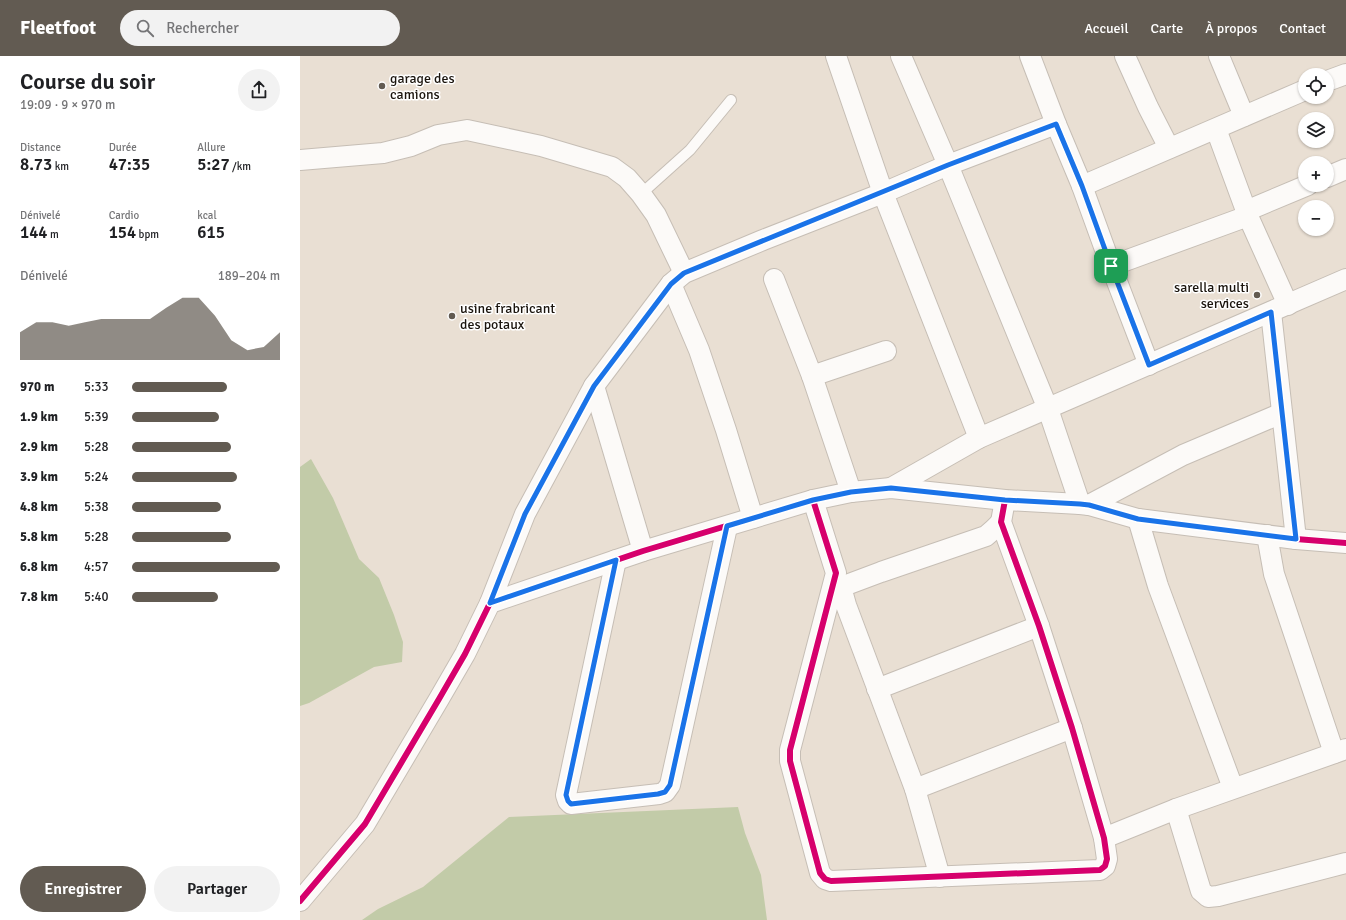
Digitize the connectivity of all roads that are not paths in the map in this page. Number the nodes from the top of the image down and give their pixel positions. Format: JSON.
{"nodes":[{"id":1,"x":836,"y":56,"type":"edge"},
{"id":2,"x":901,"y":56,"type":"edge"},
{"id":3,"x":1030,"y":56,"type":"edge"},
{"id":4,"x":1124,"y":56,"type":"edge"},
{"id":5,"x":1219,"y":56,"type":"edge"},
{"id":6,"x":1346,"y":74,"type":"edge"},
{"id":7,"x":1334,"y":79,"type":"edge"},
{"id":8,"x":1298,"y":93,"type":"edge"},
{"id":9,"x":731,"y":100,"type":"dead end"},
{"id":10,"x":1244,"y":116,"type":"junction"},
{"id":11,"x":1056,"y":124,"type":"junction"},
{"id":12,"x":1216,"y":129,"type":"junction"},
{"id":13,"x":1169,"y":148,"type":"junction"},
{"id":14,"x":300,"y":160,"type":"edge"},
{"id":15,"x":948,"y":165,"type":"junction"},
{"id":16,"x":1346,"y":169,"type":"edge"},
{"id":17,"x":1334,"y":174,"type":"edge"},
{"id":18,"x":1082,"y":186,"type":"junction"},
{"id":19,"x":1298,"y":190,"type":"edge"},
{"id":20,"x":883,"y":193,"type":"junction"},
{"id":21,"x":642,"y":194,"type":"junction"},
{"id":22,"x":1247,"y":213,"type":"junction"},
{"id":23,"x":1111,"y":266,"type":"junction"},
{"id":24,"x":678,"y":278,"type":"junction"},
{"id":25,"x":774,"y":279,"type":"dead end"},
{"id":26,"x":1346,"y":279,"type":"edge"},
{"id":27,"x":1279,"y":308,"type":"junction"},
{"id":28,"x":886,"y":351,"type":"dead end"},
{"id":29,"x":1149,"y":365,"type":"junction"},
{"id":30,"x":812,"y":376,"type":"junction"},
{"id":31,"x":594,"y":386,"type":"junction"},
{"id":32,"x":1048,"y":409,"type":"junction"},
{"id":33,"x":1282,"y":413,"type":"junction"},
{"id":34,"x":979,"y":438,"type":"junction"},
{"id":35,"x":891,"y":488,"type":"junction"},
{"id":36,"x":851,"y":492,"type":"junction"},
{"id":37,"x":813,"y":500,"type":"junction"},
{"id":38,"x":1005,"y":500,"type":"junction"},
{"id":39,"x":1084,"y":504,"type":"junction"},
{"id":40,"x":753,"y":518,"type":"junction"},
{"id":41,"x":1138,"y":519,"type":"junction"},
{"id":42,"x":1001,"y":522,"type":"junction"},
{"id":43,"x":727,"y":526,"type":"junction"},
{"id":44,"x":1266,"y":535,"type":"junction"},
{"id":45,"x":1296,"y":539,"type":"junction"},
{"id":46,"x":1346,"y":542,"type":"edge"},
{"id":47,"x":643,"y":551,"type":"junction"},
{"id":48,"x":616,"y":560,"type":"junction"},
{"id":49,"x":838,"y":580,"type":"junction"},
{"id":50,"x":490,"y":603,"type":"junction"},
{"id":51,"x":1039,"y":626,"type":"junction"},
{"id":52,"x":877,"y":689,"type":"junction"},
{"id":53,"x":1072,"y":728,"type":"junction"},
{"id":54,"x":1340,"y":751,"type":"edge"},
{"id":55,"x":1233,"y":788,"type":"junction"},
{"id":56,"x":915,"y":789,"type":"junction"},
{"id":57,"x":1176,"y":809,"type":"junction"},
{"id":58,"x":1104,"y":838,"type":"junction"},
{"id":59,"x":1346,"y":863,"type":"edge"},
{"id":60,"x":940,"y":877,"type":"junction"},
{"id":61,"x":300,"y":901,"type":"edge"}],
"edges":[{"from":1,"to":20,"type":"street"},
{"from":2,"to":15,"type":"street"},
{"from":3,"to":11,"type":"street"},
{"from":4,"to":13,"type":"street"},
{"from":5,"to":10,"type":"street"},
{"from":6,"to":7,"type":"street"},
{"from":8,"to":10,"type":"street"},
{"from":9,"to":21,"type":"lane"},
{"from":10,"to":12,"type":"street"},
{"from":11,"to":15,"type":"street"},
{"from":11,"to":18,"type":"street"},
{"from":12,"to":13,"type":"street"},
{"from":12,"to":22,"type":"street"},
{"from":13,"to":18,"type":"street"},
{"from":14,"to":21,"type":"street"},
{"from":15,"to":20,"type":"street"},
{"from":15,"to":32,"type":"street"},
{"from":16,"to":17,"type":"street"},
{"from":18,"to":23,"type":"street"},
{"from":19,"to":22,"type":"street"},
{"from":20,"to":24,"type":"street"},
{"from":20,"to":34,"type":"street"},
{"from":21,"to":24,"type":"street"},
{"from":22,"to":23,"type":"street"},
{"from":22,"to":27,"type":"street"},
{"from":23,"to":29,"type":"street"},
{"from":24,"to":31,"type":"street"},
{"from":24,"to":40,"type":"street"},
{"from":25,"to":30,"type":"street"},
{"from":26,"to":27,"type":"street"},
{"from":27,"to":29,"type":"street"},
{"from":27,"to":33,"type":"street"},
{"from":28,"to":30,"type":"street"},
{"from":29,"to":32,"type":"street"},
{"from":30,"to":36,"type":"street"},
{"from":31,"to":47,"type":"street"},
{"from":31,"to":50,"type":"street"},
{"from":32,"to":34,"type":"street"},
{"from":32,"to":39,"type":"street"},
{"from":33,"to":39,"type":"street"},
{"from":33,"to":45,"type":"street"},
{"from":34,"to":35,"type":"street"},
{"from":35,"to":36,"type":"street"},
{"from":35,"to":38,"type":"street"},
{"from":36,"to":37,"type":"street"},
{"from":37,"to":40,"type":"street"},
{"from":37,"to":49,"type":"street"},
{"from":38,"to":39,"type":"street"},
{"from":38,"to":42,"type":"street"},
{"from":39,"to":41,"type":"street"},
{"from":40,"to":43,"type":"street"},
{"from":41,"to":44,"type":"street"},
{"from":41,"to":55,"type":"street"},
{"from":42,"to":49,"type":"street"},
{"from":42,"to":51,"type":"street"},
{"from":43,"to":47,"type":"street"},
{"from":43,"to":48,"type":"street"},
{"from":44,"to":45,"type":"street"},
{"from":44,"to":54,"type":"street"},
{"from":45,"to":46,"type":"street"},
{"from":47,"to":48,"type":"street"},
{"from":48,"to":50,"type":"street"},
{"from":49,"to":52,"type":"street"},
{"from":49,"to":60,"type":"street"},
{"from":50,"to":61,"type":"street"},
{"from":51,"to":52,"type":"street"},
{"from":51,"to":53,"type":"street"},
{"from":52,"to":56,"type":"street"},
{"from":53,"to":56,"type":"street"},
{"from":53,"to":58,"type":"street"},
{"from":54,"to":55,"type":"street"},
{"from":55,"to":57,"type":"street"},
{"from":56,"to":60,"type":"street"},
{"from":57,"to":58,"type":"street"},
{"from":57,"to":59,"type":"street"},
{"from":58,"to":60,"type":"street"}]}
